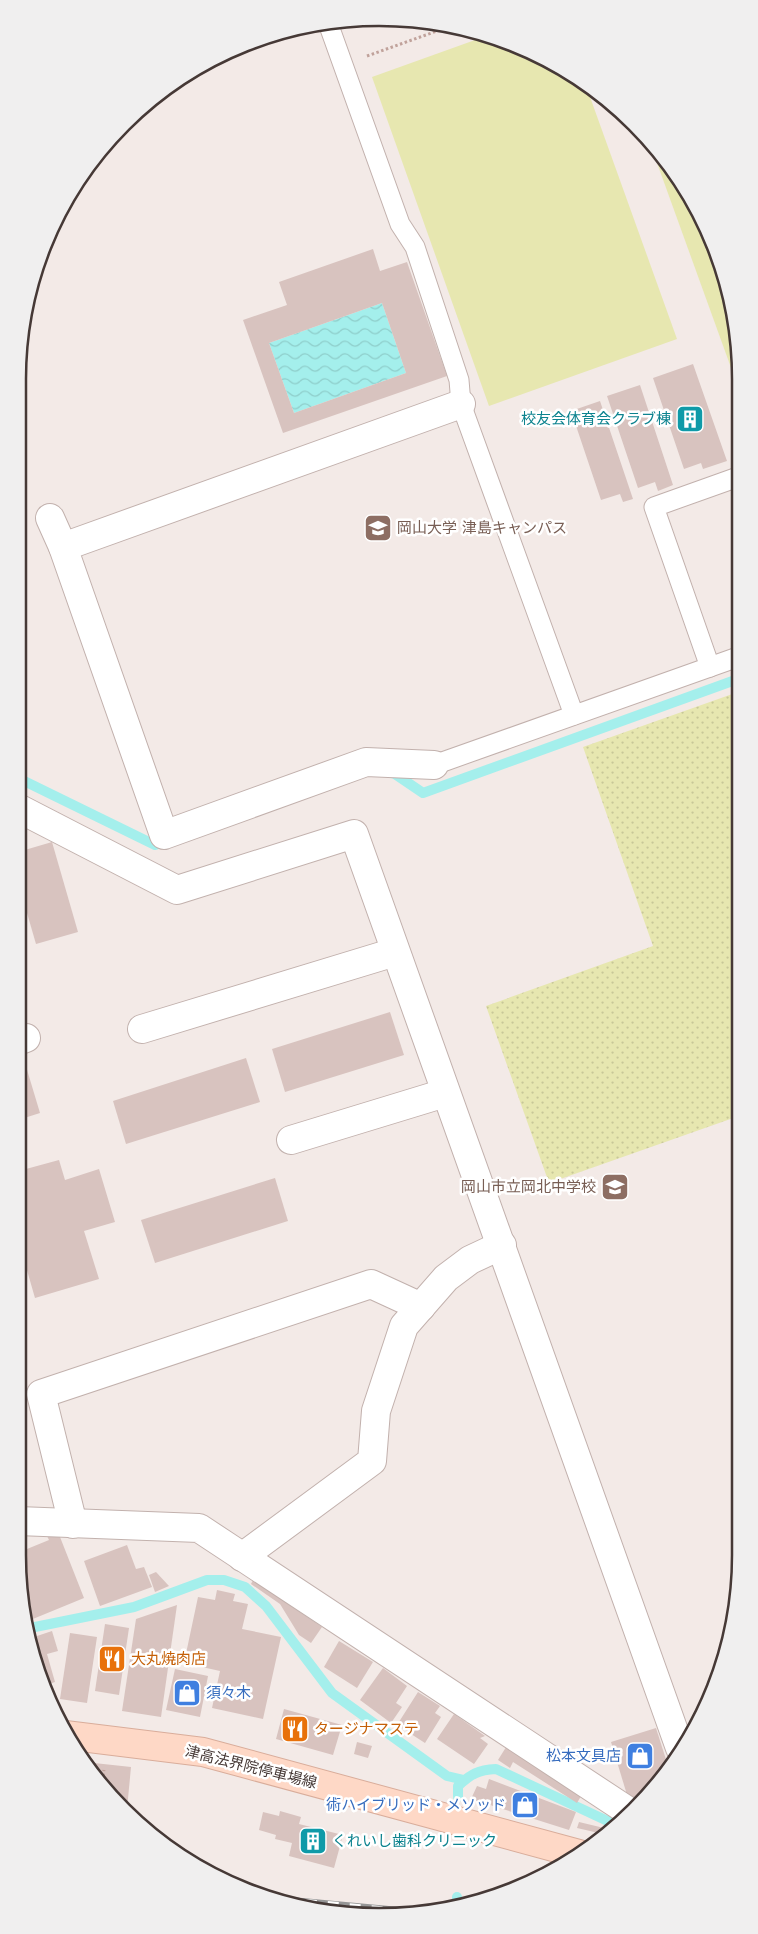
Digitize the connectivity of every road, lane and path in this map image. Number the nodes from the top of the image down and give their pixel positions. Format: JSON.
{"nodes":[{"id":1,"x":330,"y":29,"type":"edge"},
{"id":2,"x":437,"y":31,"type":"edge"},
{"id":3,"x":343,"y":65,"type":"junction"},
{"id":4,"x":461,"y":404,"type":"junction"},
{"id":5,"x":732,"y":479,"type":"edge"},
{"id":6,"x":50,"y":518,"type":"dead end"},
{"id":7,"x":63,"y":547,"type":"junction"},
{"id":8,"x":732,"y":658,"type":"edge"},
{"id":9,"x":710,"y":666,"type":"junction"},
{"id":10,"x":574,"y":715,"type":"junction"},
{"id":11,"x":434,"y":765,"type":"joint"},
{"id":12,"x":26,"y":812,"type":"edge"},
{"id":13,"x":395,"y":952,"type":"junction"},
{"id":14,"x":142,"y":1029,"type":"dead end"},
{"id":15,"x":445,"y":1093,"type":"junction"},
{"id":16,"x":291,"y":1140,"type":"dead end"},
{"id":17,"x":502,"y":1245,"type":"junction"},
{"id":18,"x":421,"y":1307,"type":"junction"},
{"id":19,"x":26,"y":1521,"type":"edge"},
{"id":20,"x":73,"y":1524,"type":"junction"},
{"id":21,"x":242,"y":1557,"type":"junction"},
{"id":22,"x":77,"y":1736,"type":"edge"},
{"id":23,"x":678,"y":1742,"type":"edge"},
{"id":24,"x":623,"y":1809,"type":"edge"},
{"id":25,"x":569,"y":1851,"type":"edge"}],
"edges":[{"from":1,"to":3,"type":"lane"},
{"from":2,"to":3,"type":"path"},
{"from":3,"to":4,"type":"lane"},
{"from":4,"to":7,"type":"street"},
{"from":4,"to":10,"type":"lane"},
{"from":5,"to":9,"type":"lane"},
{"from":6,"to":7,"type":"street"},
{"from":7,"to":11,"type":"street"},
{"from":8,"to":9,"type":"lane"},
{"from":9,"to":10,"type":"lane"},
{"from":10,"to":11,"type":"lane"},
{"from":12,"to":13,"type":"street"},
{"from":13,"to":14,"type":"street"},
{"from":13,"to":15,"type":"street"},
{"from":15,"to":16,"type":"street"},
{"from":15,"to":17,"type":"street"},
{"from":17,"to":18,"type":"street"},
{"from":17,"to":23,"type":"street"},
{"from":18,"to":20,"type":"street"},
{"from":18,"to":21,"type":"street"},
{"from":19,"to":20,"type":"street"},
{"from":20,"to":21,"type":"street"},
{"from":21,"to":24,"type":"street"},
{"from":22,"to":25,"type":"main road","name":"津高法界院停車場線"}]}
